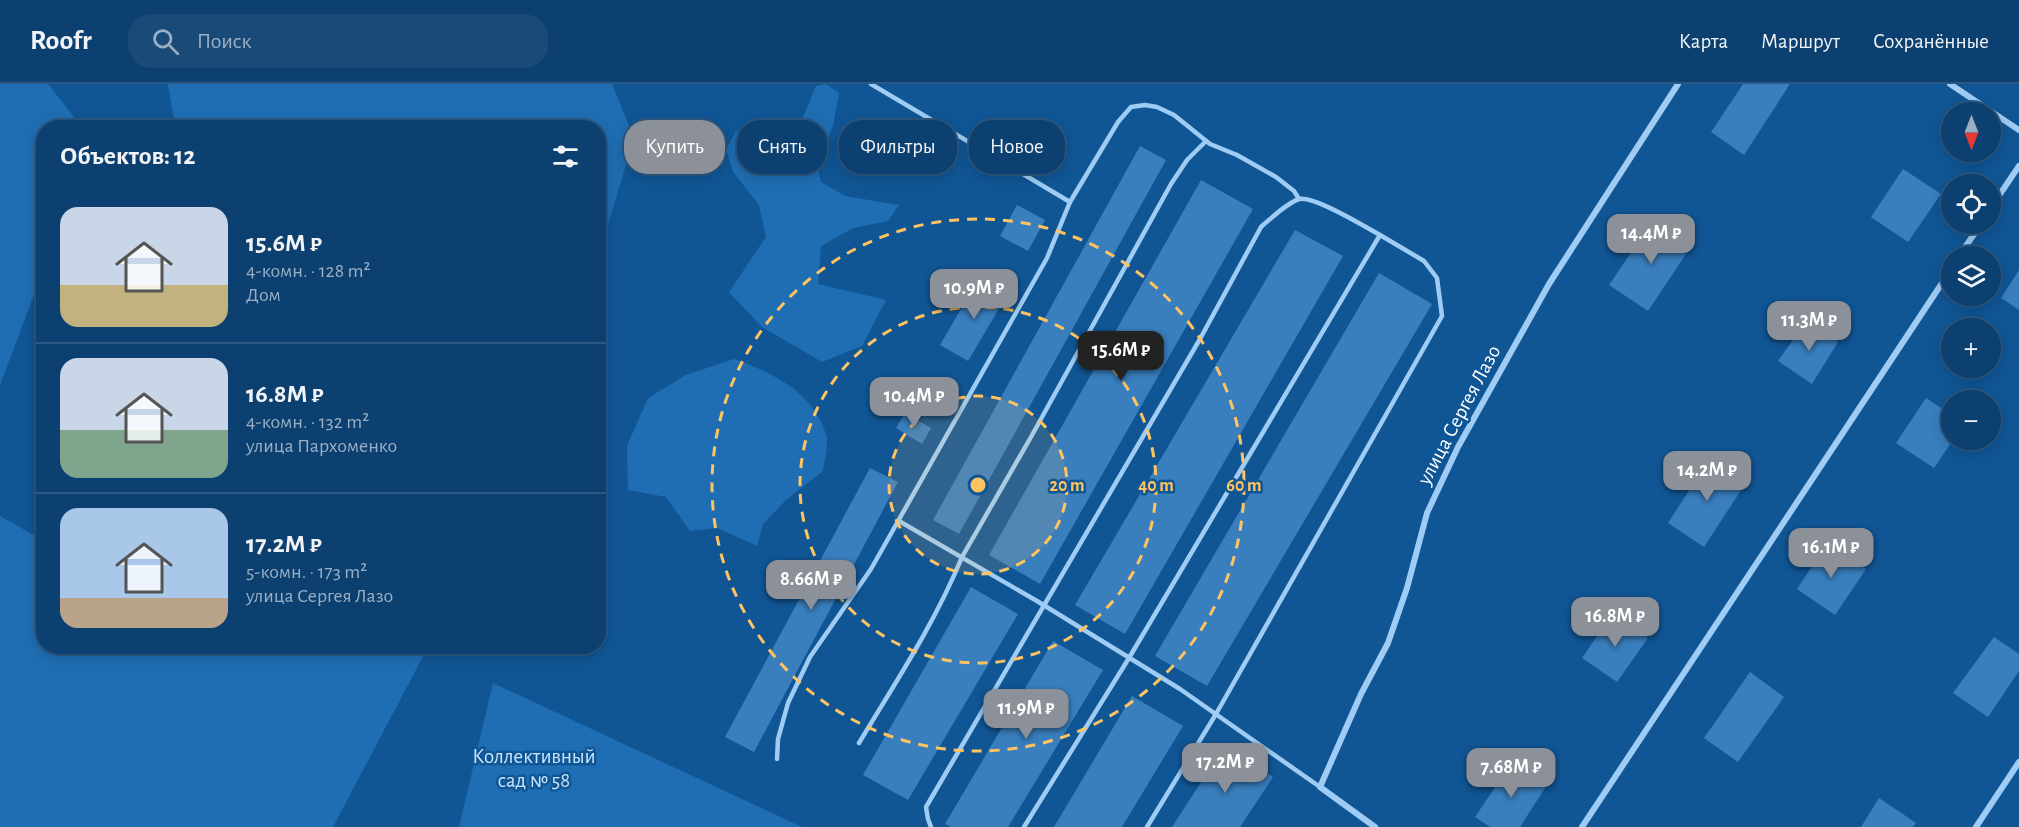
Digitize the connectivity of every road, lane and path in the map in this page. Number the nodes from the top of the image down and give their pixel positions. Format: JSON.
{"nodes":[{"id":1,"x":871,"y":84,"type":"edge"},
{"id":2,"x":1678,"y":84,"type":"edge"},
{"id":3,"x":1950,"y":84,"type":"edge"},
{"id":4,"x":2019,"y":130,"type":"edge"},
{"id":5,"x":1206,"y":141,"type":"junction"},
{"id":6,"x":2019,"y":166,"type":"edge"},
{"id":7,"x":2001,"y":193,"type":"edge"},
{"id":8,"x":1299,"y":199,"type":"junction"},
{"id":9,"x":1070,"y":202,"type":"junction"},
{"id":10,"x":1380,"y":235,"type":"junction"},
{"id":11,"x":1941,"y":285,"type":"edge"},
{"id":12,"x":899,"y":520,"type":"junction"},
{"id":13,"x":962,"y":557,"type":"junction"},
{"id":14,"x":1045,"y":607,"type":"junction"},
{"id":15,"x":1129,"y":658,"type":"junction"},
{"id":16,"x":1216,"y":714,"type":"junction"},
{"id":17,"x":859,"y":743,"type":"dead end"},
{"id":18,"x":777,"y":759,"type":"dead end"},
{"id":19,"x":2019,"y":762,"type":"edge"},
{"id":20,"x":1320,"y":787,"type":"junction"},
{"id":21,"x":931,"y":827,"type":"edge"},
{"id":22,"x":1024,"y":827,"type":"edge"},
{"id":23,"x":1147,"y":827,"type":"edge"},
{"id":24,"x":1375,"y":827,"type":"edge"},
{"id":25,"x":1582,"y":827,"type":"edge"},
{"id":26,"x":1976,"y":827,"type":"edge"}],
"edges":[{"from":1,"to":9,"type":"lane"},
{"from":2,"to":20,"type":"street","name":"улица Сергея Лазо"},
{"from":3,"to":4,"type":"street"},
{"from":5,"to":8,"type":"lane"},
{"from":5,"to":9,"type":"lane"},
{"from":5,"to":13,"type":"lane"},
{"from":6,"to":7,"type":"street"},
{"from":8,"to":10,"type":"lane"},
{"from":8,"to":14,"type":"lane"},
{"from":9,"to":12,"type":"lane"},
{"from":10,"to":15,"type":"lane"},
{"from":10,"to":16,"type":"lane"},
{"from":11,"to":25,"type":"street"},
{"from":12,"to":13,"type":"lane"},
{"from":12,"to":18,"type":"lane"},
{"from":13,"to":14,"type":"lane"},
{"from":13,"to":17,"type":"lane"},
{"from":14,"to":15,"type":"lane"},
{"from":14,"to":21,"type":"lane"},
{"from":15,"to":16,"type":"lane"},
{"from":15,"to":22,"type":"lane"},
{"from":16,"to":20,"type":"lane"},
{"from":16,"to":23,"type":"lane"},
{"from":19,"to":26,"type":"street"},
{"from":20,"to":24,"type":"street"}]}
